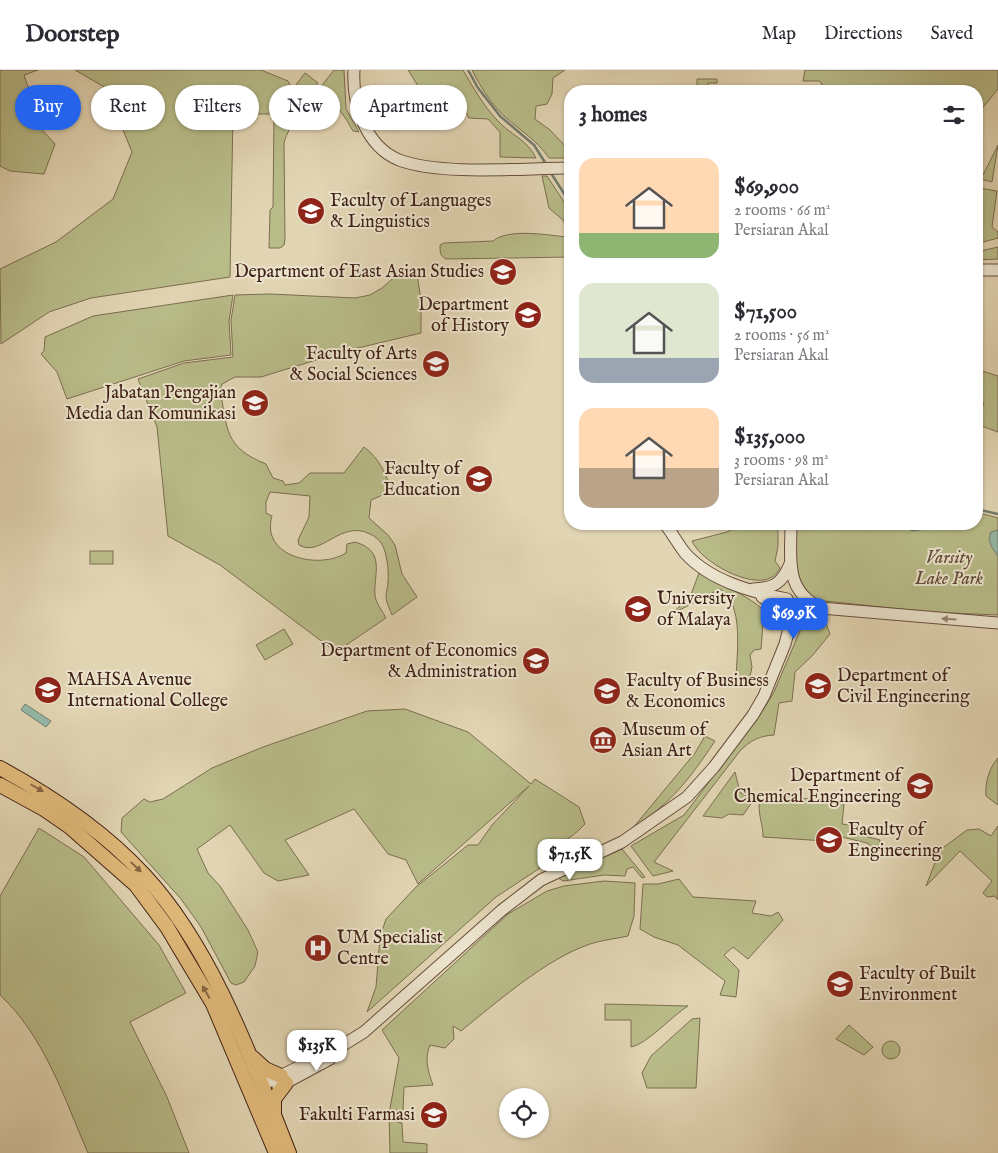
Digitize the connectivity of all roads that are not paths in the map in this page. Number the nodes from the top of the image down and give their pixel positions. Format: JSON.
{"nodes":[{"id":1,"x":354,"y":70,"type":"edge"},
{"id":2,"x":564,"y":168,"type":"edge"},
{"id":3,"x":983,"y":270,"type":"edge"},
{"id":4,"x":998,"y":270,"type":"edge"},
{"id":5,"x":669,"y":530,"type":"edge"},
{"id":6,"x":791,"y":530,"type":"edge"},
{"id":7,"x":790,"y":563,"type":"junction"},
{"id":8,"x":747,"y":590,"type":"junction"},
{"id":9,"x":787,"y":599,"type":"junction"},
{"id":10,"x":821,"y":608,"type":"junction"},
{"id":11,"x":788,"y":623,"type":"junction"},
{"id":12,"x":998,"y":623,"type":"edge"},
{"id":13,"x":0,"y":768,"type":"edge"},
{"id":14,"x":0,"y":785,"type":"edge"},
{"id":15,"x":228,"y":1036,"type":"junction"},
{"id":16,"x":249,"y":1053,"type":"junction"},
{"id":17,"x":284,"y":1080,"type":"junction"},
{"id":18,"x":262,"y":1090,"type":"junction"},
{"id":19,"x":275,"y":1118,"type":"junction"},
{"id":20,"x":267,"y":1130,"type":"junction"},
{"id":21,"x":276,"y":1153,"type":"edge"},
{"id":22,"x":288,"y":1153,"type":"edge"}],
"edges":[{"from":1,"to":2,"type":"street"},
{"from":3,"to":4,"type":"street"},
{"from":5,"to":8,"type":"street"},
{"from":6,"to":7,"type":"street"},
{"from":7,"to":8,"type":"street"},
{"from":7,"to":9,"type":"street"},
{"from":7,"to":10,"type":"street"},
{"from":8,"to":9,"type":"street"},
{"from":8,"to":11,"type":"street"},
{"from":9,"to":11,"type":"street"},
{"from":10,"to":11,"type":"street"},
{"from":12,"to":10,"type":"street","one_way":true},
{"from":11,"to":17,"type":"street"},
{"from":13,"to":16,"type":"main road","one_way":true},
{"from":15,"to":14,"type":"main road","one_way":true},
{"from":15,"to":18,"type":"main road"},
{"from":15,"to":20,"type":"main road"},
{"from":16,"to":17,"type":"main road"},
{"from":16,"to":18,"type":"main road"},
{"from":17,"to":18,"type":"street"},
{"from":17,"to":19,"type":"main road"},
{"from":18,"to":19,"type":"main road"},
{"from":18,"to":20,"type":"main road"},
{"from":19,"to":22,"type":"main road"},
{"from":20,"to":21,"type":"main road"}]}
